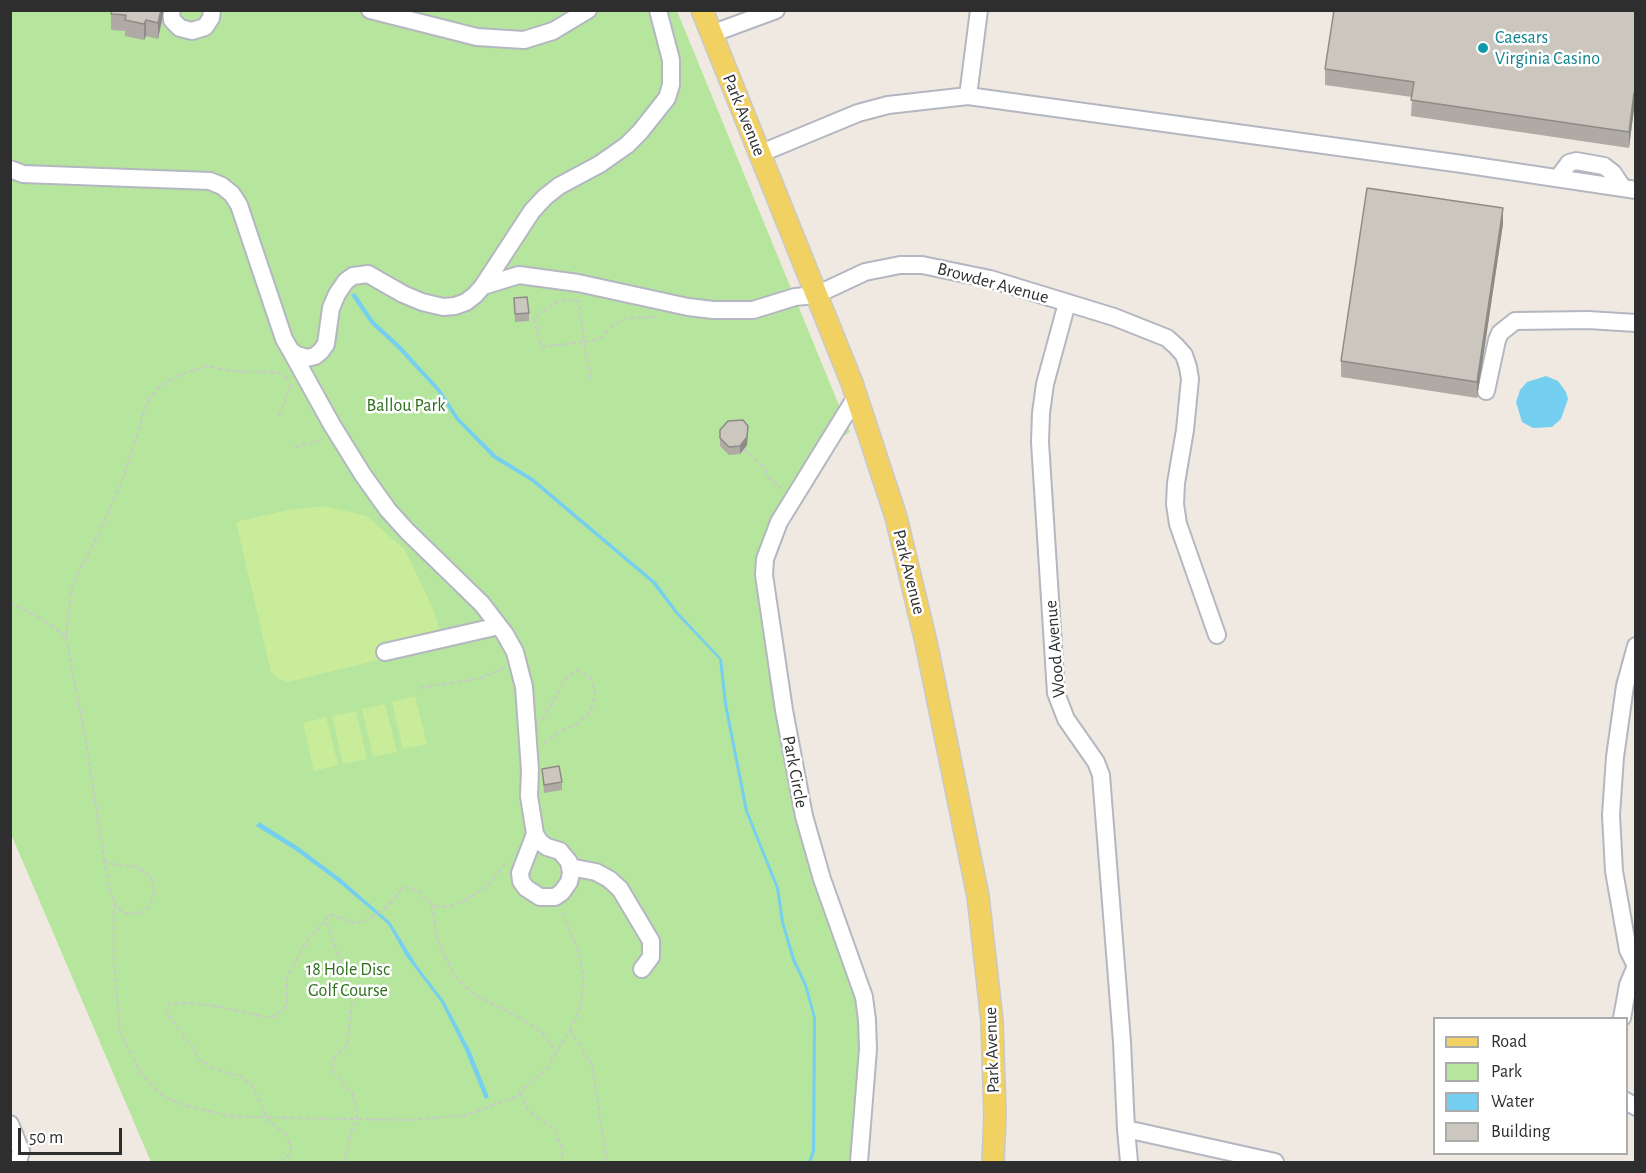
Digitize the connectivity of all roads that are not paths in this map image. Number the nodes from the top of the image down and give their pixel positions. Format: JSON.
{"nodes":[{"id":1,"x":171,"y":10,"type":"edge"},
{"id":2,"x":212,"y":10,"type":"edge"},
{"id":3,"x":370,"y":10,"type":"edge"},
{"id":4,"x":588,"y":10,"type":"edge"},
{"id":5,"x":658,"y":10,"type":"edge"},
{"id":6,"x":702,"y":10,"type":"edge"},
{"id":7,"x":776,"y":10,"type":"edge"},
{"id":8,"x":979,"y":10,"type":"edge"},
{"id":9,"x":711,"y":34,"type":"junction"},
{"id":10,"x":968,"y":96,"type":"junction"},
{"id":11,"x":759,"y":154,"type":"junction"},
{"id":12,"x":10,"y":169,"type":"edge"},
{"id":13,"x":1629,"y":189,"type":"edge"},
{"id":14,"x":483,"y":286,"type":"junction"},
{"id":15,"x":816,"y":295,"type":"junction"},
{"id":16,"x":1067,"y":303,"type":"junction"},
{"id":17,"x":1635,"y":323,"type":"edge"},
{"id":18,"x":291,"y":351,"type":"junction"},
{"id":19,"x":1486,"y":391,"type":"dead end"},
{"id":20,"x":856,"y":397,"type":"junction"},
{"id":21,"x":499,"y":626,"type":"junction"},
{"id":22,"x":1217,"y":635,"type":"dead end"},
{"id":23,"x":1635,"y":646,"type":"edge"},
{"id":24,"x":385,"y":652,"type":"dead end"},
{"id":25,"x":535,"y":834,"type":"junction"},
{"id":26,"x":570,"y":867,"type":"junction"},
{"id":27,"x":1635,"y":966,"type":"edge"},
{"id":28,"x":642,"y":969,"type":"dead end"},
{"id":29,"x":1622,"y":1017,"type":"edge"},
{"id":30,"x":10,"y":1124,"type":"edge"},
{"id":31,"x":1126,"y":1129,"type":"junction"},
{"id":32,"x":22,"y":1159,"type":"edge"},
{"id":33,"x":859,"y":1162,"type":"edge"},
{"id":34,"x":993,"y":1162,"type":"edge"},
{"id":35,"x":1128,"y":1162,"type":"edge"},
{"id":36,"x":1275,"y":1162,"type":"edge"}],
"edges":[{"from":1,"to":2,"type":"street"},
{"from":3,"to":4,"type":"street"},
{"from":5,"to":14,"type":"street"},
{"from":6,"to":9,"type":"main road","name":"Park Avenue"},
{"from":7,"to":9,"type":"street"},
{"from":8,"to":10,"type":"street"},
{"from":9,"to":11,"type":"main road","name":"Park Avenue"},
{"from":10,"to":11,"type":"street"},
{"from":10,"to":13,"type":"street"},
{"from":11,"to":15,"type":"main road","name":"Park Avenue"},
{"from":12,"to":18,"type":"street"},
{"from":14,"to":15,"type":"street","name":"Browder Avenue"},
{"from":14,"to":18,"type":"street"},
{"from":15,"to":16,"type":"street","name":"Browder Avenue"},
{"from":15,"to":20,"type":"main road","name":"Park Avenue"},
{"from":16,"to":22,"type":"street","name":"Browder Avenue"},
{"from":16,"to":31,"type":"street","name":"Wood Avenue"},
{"from":17,"to":19,"type":"street"},
{"from":18,"to":21,"type":"street"},
{"from":20,"to":33,"type":"street","name":"Park Circle"},
{"from":20,"to":34,"type":"main road","name":"Park Avenue"},
{"from":21,"to":24,"type":"street"},
{"from":21,"to":25,"type":"street"},
{"from":23,"to":27,"type":"street"},
{"from":25,"to":26,"type":"street"},
{"from":25,"to":26,"type":"street"},
{"from":26,"to":28,"type":"street"},
{"from":27,"to":29,"type":"street"},
{"from":30,"to":32,"type":"street"},
{"from":31,"to":35,"type":"street","name":"Wood Avenue"},
{"from":31,"to":36,"type":"street"}]}
